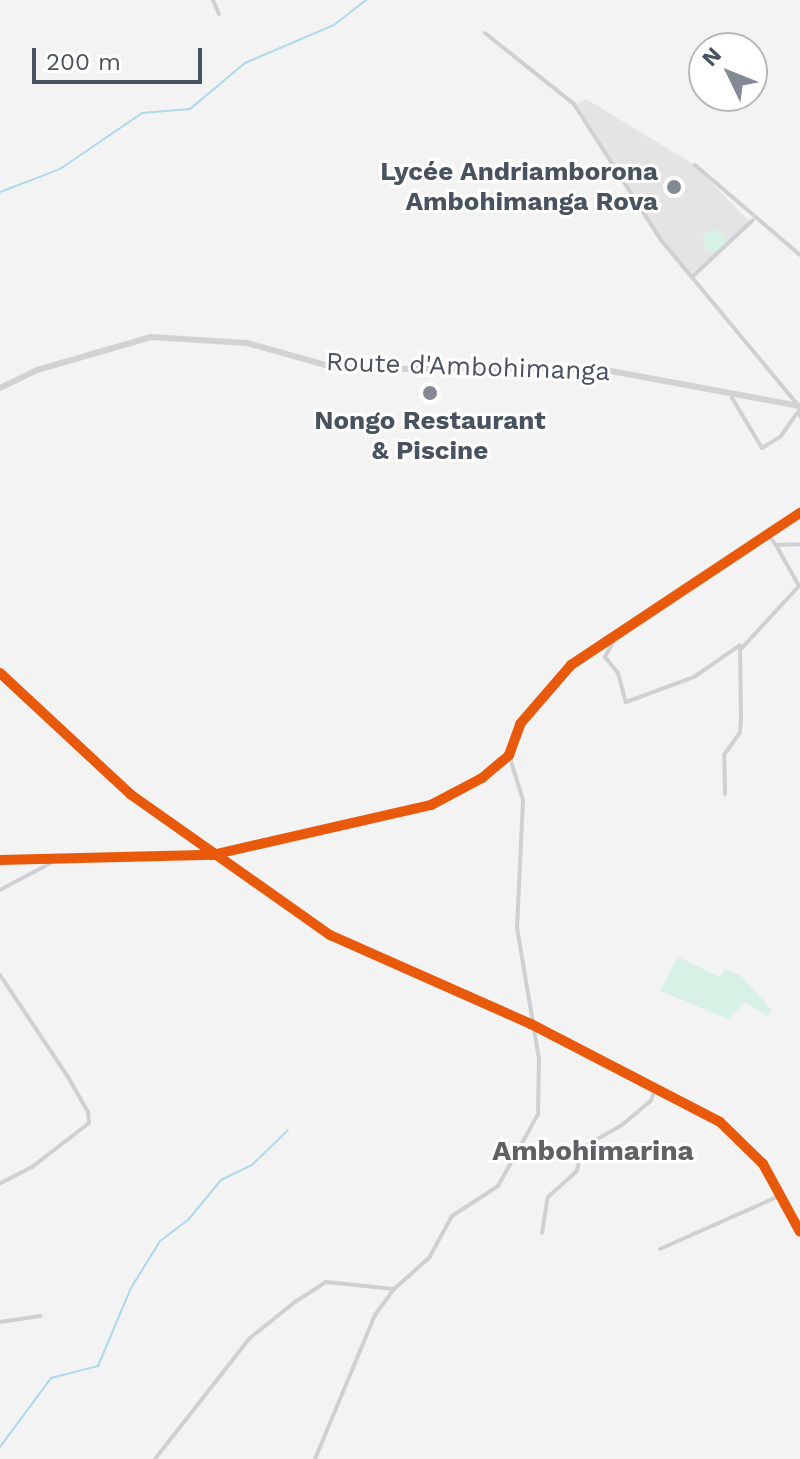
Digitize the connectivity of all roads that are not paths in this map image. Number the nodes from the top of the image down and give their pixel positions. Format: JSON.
{"nodes":[{"id":1,"x":213,"y":0,"type":"edge"},
{"id":2,"x":219,"y":14,"type":"dead end"},
{"id":3,"x":485,"y":33,"type":"dead end"},
{"id":4,"x":695,"y":165,"type":"dead end"},
{"id":5,"x":753,"y":220,"type":"junction"},
{"id":6,"x":800,"y":255,"type":"edge"},
{"id":7,"x":692,"y":277,"type":"junction"},
{"id":8,"x":0,"y":388,"type":"edge"},
{"id":9,"x":732,"y":398,"type":"dead end"},
{"id":10,"x":799,"y":410,"type":"edge"},
{"id":11,"x":800,"y":513,"type":"edge"},
{"id":12,"x":769,"y":536,"type":"junction"},
{"id":13,"x":800,"y":544,"type":"edge"},
{"id":14,"x":776,"y":545,"type":"junction"},
{"id":15,"x":618,"y":634,"type":"junction"},
{"id":16,"x":742,"y":644,"type":"junction"},
{"id":17,"x":0,"y":673,"type":"edge"},
{"id":18,"x":509,"y":755,"type":"junction"},
{"id":19,"x":725,"y":794,"type":"dead end"},
{"id":20,"x":212,"y":855,"type":"junction"},
{"id":21,"x":0,"y":860,"type":"edge"},
{"id":22,"x":56,"y":860,"type":"junction"},
{"id":23,"x":0,"y":890,"type":"edge"},
{"id":24,"x":0,"y":975,"type":"edge"},
{"id":25,"x":531,"y":1024,"type":"junction"},
{"id":26,"x":654,"y":1092,"type":"junction"},
{"id":27,"x":0,"y":1183,"type":"edge"},
{"id":28,"x":779,"y":1196,"type":"junction"},
{"id":29,"x":800,"y":1232,"type":"edge"},
{"id":30,"x":542,"y":1233,"type":"dead end"},
{"id":31,"x":660,"y":1249,"type":"dead end"},
{"id":32,"x":394,"y":1289,"type":"junction"},
{"id":33,"x":41,"y":1316,"type":"dead end"},
{"id":34,"x":0,"y":1322,"type":"edge"},
{"id":35,"x":155,"y":1459,"type":"edge"},
{"id":36,"x":315,"y":1459,"type":"edge"}],
"edges":[{"from":1,"to":2,"type":"street"},
{"from":3,"to":7,"type":"street"},
{"from":4,"to":5,"type":"street"},
{"from":5,"to":6,"type":"street"},
{"from":5,"to":7,"type":"street"},
{"from":7,"to":10,"type":"street"},
{"from":8,"to":10,"type":"street","name":"Route d'Ambohimanga"},
{"from":9,"to":10,"type":"street"},
{"from":11,"to":12,"type":"street"},
{"from":12,"to":14,"type":"street"},
{"from":12,"to":15,"type":"street"},
{"from":13,"to":14,"type":"street"},
{"from":14,"to":16,"type":"street"},
{"from":15,"to":16,"type":"street"},
{"from":15,"to":18,"type":"street"},
{"from":16,"to":19,"type":"street"},
{"from":17,"to":20,"type":"street"},
{"from":18,"to":20,"type":"street"},
{"from":18,"to":25,"type":"street"},
{"from":20,"to":22,"type":"street"},
{"from":20,"to":25,"type":"street"},
{"from":21,"to":22,"type":"street"},
{"from":22,"to":23,"type":"street"},
{"from":24,"to":27,"type":"street"},
{"from":25,"to":26,"type":"street"},
{"from":25,"to":32,"type":"street"},
{"from":26,"to":28,"type":"street"},
{"from":26,"to":30,"type":"street"},
{"from":28,"to":29,"type":"street"},
{"from":28,"to":31,"type":"street"},
{"from":32,"to":35,"type":"street"},
{"from":32,"to":36,"type":"street"},
{"from":33,"to":34,"type":"street"}]}
